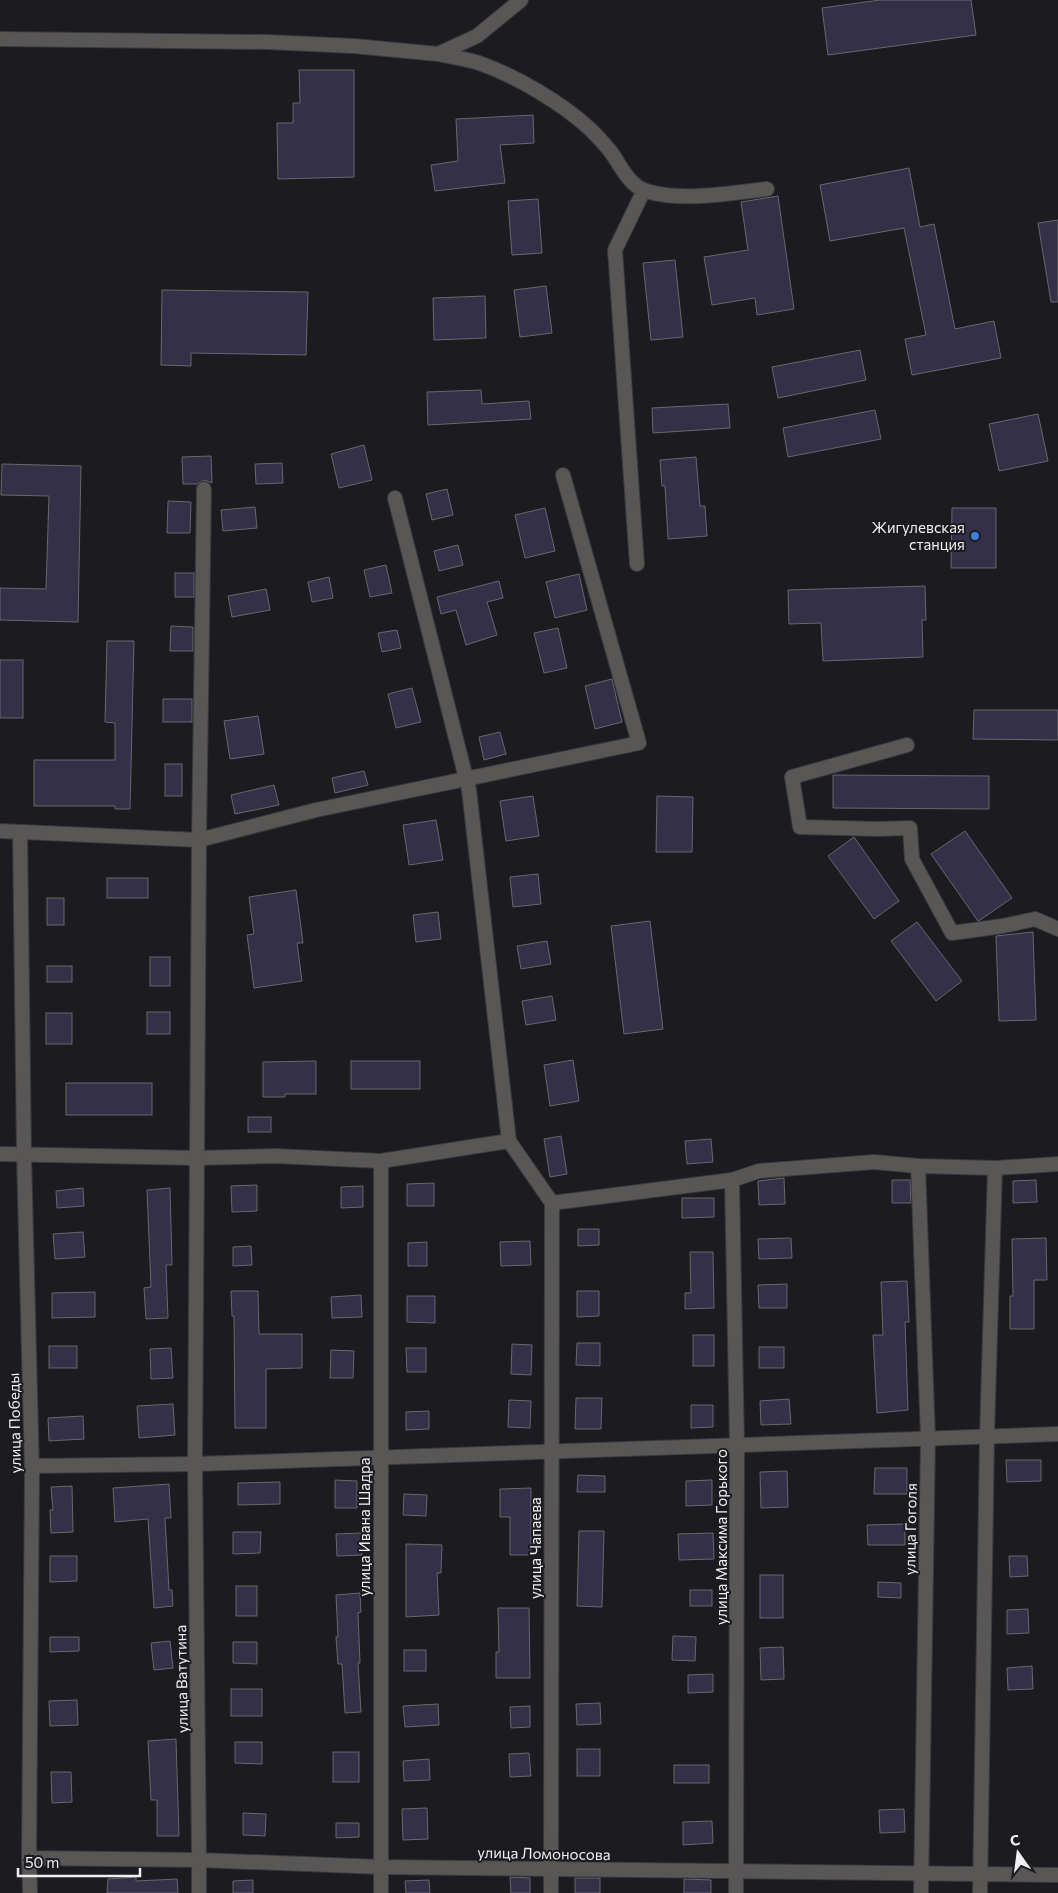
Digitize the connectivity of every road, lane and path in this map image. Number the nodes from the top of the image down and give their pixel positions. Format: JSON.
{"nodes":[{"id":1,"x":521,"y":0,"type":"edge"},
{"id":2,"x":0,"y":39,"type":"edge"},
{"id":3,"x":438,"y":54,"type":"junction"},
{"id":4,"x":767,"y":189,"type":"dead end"},
{"id":5,"x":644,"y":190,"type":"junction"},
{"id":6,"x":563,"y":475,"type":"dead end"},
{"id":7,"x":204,"y":489,"type":"dead end"},
{"id":8,"x":395,"y":498,"type":"dead end"},
{"id":9,"x":637,"y":564,"type":"dead end"},
{"id":10,"x":907,"y":745,"type":"dead end"},
{"id":11,"x":466,"y":779,"type":"junction"},
{"id":12,"x":0,"y":831,"type":"edge"},
{"id":13,"x":20,"y":832,"type":"junction"},
{"id":14,"x":199,"y":840,"type":"junction"},
{"id":15,"x":1058,"y":929,"type":"edge"},
{"id":16,"x":509,"y":1141,"type":"junction"},
{"id":17,"x":0,"y":1154,"type":"edge"},
{"id":18,"x":24,"y":1155,"type":"junction"},
{"id":19,"x":196,"y":1158,"type":"junction"},
{"id":20,"x":381,"y":1161,"type":"junction"},
{"id":21,"x":1058,"y":1164,"type":"edge"},
{"id":22,"x":918,"y":1166,"type":"junction"},
{"id":23,"x":994,"y":1168,"type":"junction"},
{"id":24,"x":732,"y":1180,"type":"junction"},
{"id":25,"x":552,"y":1203,"type":"junction"},
{"id":26,"x":1058,"y":1434,"type":"edge"},
{"id":27,"x":987,"y":1436,"type":"junction"},
{"id":28,"x":928,"y":1438,"type":"junction"},
{"id":29,"x":737,"y":1445,"type":"junction"},
{"id":30,"x":552,"y":1451,"type":"junction"},
{"id":31,"x":381,"y":1457,"type":"junction"},
{"id":32,"x":195,"y":1464,"type":"junction"},
{"id":33,"x":32,"y":1466,"type":"junction"},
{"id":34,"x":29,"y":1858,"type":"junction"},
{"id":35,"x":199,"y":1860,"type":"junction"},
{"id":36,"x":381,"y":1867,"type":"junction"},
{"id":37,"x":551,"y":1869,"type":"junction"},
{"id":38,"x":736,"y":1871,"type":"junction"},
{"id":39,"x":921,"y":1873,"type":"junction"},
{"id":40,"x":980,"y":1874,"type":"junction"},
{"id":41,"x":1058,"y":1875,"type":"edge"},
{"id":42,"x":30,"y":1893,"type":"edge"},
{"id":43,"x":199,"y":1893,"type":"edge"},
{"id":44,"x":381,"y":1893,"type":"edge"},
{"id":45,"x":551,"y":1893,"type":"edge"},
{"id":46,"x":736,"y":1893,"type":"edge"},
{"id":47,"x":922,"y":1893,"type":"edge"},
{"id":48,"x":980,"y":1893,"type":"edge"}],
"edges":[{"from":1,"to":3,"type":"street"},
{"from":2,"to":3,"type":"street"},
{"from":3,"to":5,"type":"street"},
{"from":4,"to":5,"type":"street"},
{"from":5,"to":9,"type":"street"},
{"from":6,"to":11,"type":"street"},
{"from":7,"to":14,"type":"street","name":"улица Ватутина"},
{"from":8,"to":11,"type":"street"},
{"from":10,"to":15,"type":"street"},
{"from":11,"to":14,"type":"street"},
{"from":11,"to":16,"type":"street"},
{"from":12,"to":13,"type":"street"},
{"from":13,"to":14,"type":"street"},
{"from":13,"to":18,"type":"street","name":"улица Победы"},
{"from":14,"to":19,"type":"street","name":"улица Ватутина"},
{"from":16,"to":20,"type":"street"},
{"from":16,"to":25,"type":"street"},
{"from":17,"to":18,"type":"street"},
{"from":18,"to":19,"type":"street"},
{"from":18,"to":33,"type":"street","name":"улица Победы"},
{"from":19,"to":20,"type":"street"},
{"from":19,"to":32,"type":"street","name":"улица Ватутина"},
{"from":20,"to":31,"type":"street","name":"улица Ивана Шадра"},
{"from":21,"to":23,"type":"street"},
{"from":22,"to":23,"type":"street"},
{"from":22,"to":24,"type":"street"},
{"from":22,"to":28,"type":"street","name":"улица Гоголя"},
{"from":23,"to":27,"type":"street"},
{"from":24,"to":25,"type":"street"},
{"from":24,"to":29,"type":"street","name":"улица Максима Горького"},
{"from":25,"to":30,"type":"street","name":"улица Чапаева"},
{"from":26,"to":27,"type":"street"},
{"from":27,"to":28,"type":"street"},
{"from":27,"to":40,"type":"street"},
{"from":28,"to":29,"type":"street"},
{"from":28,"to":39,"type":"street","name":"улица Гоголя"},
{"from":29,"to":30,"type":"street"},
{"from":29,"to":38,"type":"street","name":"улица Максима Горького"},
{"from":30,"to":31,"type":"street"},
{"from":30,"to":37,"type":"street","name":"улица Чапаева"},
{"from":31,"to":32,"type":"street"},
{"from":31,"to":36,"type":"street","name":"улица Ивана Шадра"},
{"from":32,"to":33,"type":"street"},
{"from":32,"to":35,"type":"street","name":"улица Ватутина"},
{"from":33,"to":34,"type":"street","name":"улица Победы"},
{"from":34,"to":35,"type":"street","name":"улица Ломоносова"},
{"from":34,"to":42,"type":"street","name":"улица Победы"},
{"from":35,"to":36,"type":"street","name":"улица Ломоносова"},
{"from":35,"to":43,"type":"street","name":"улица Ватутина"},
{"from":36,"to":37,"type":"street","name":"улица Ломоносова"},
{"from":36,"to":44,"type":"street","name":"улица Ивана Шадра"},
{"from":37,"to":38,"type":"street","name":"улица Ломоносова"},
{"from":37,"to":45,"type":"street","name":"улица Чапаева"},
{"from":38,"to":39,"type":"street","name":"улица Ломоносова"},
{"from":38,"to":46,"type":"street","name":"улица Максима Горького"},
{"from":39,"to":40,"type":"street","name":"улица Ломоносова"},
{"from":39,"to":47,"type":"street","name":"улица Гоголя"},
{"from":40,"to":41,"type":"street","name":"улица Ломоносова"},
{"from":40,"to":48,"type":"street"}]}
